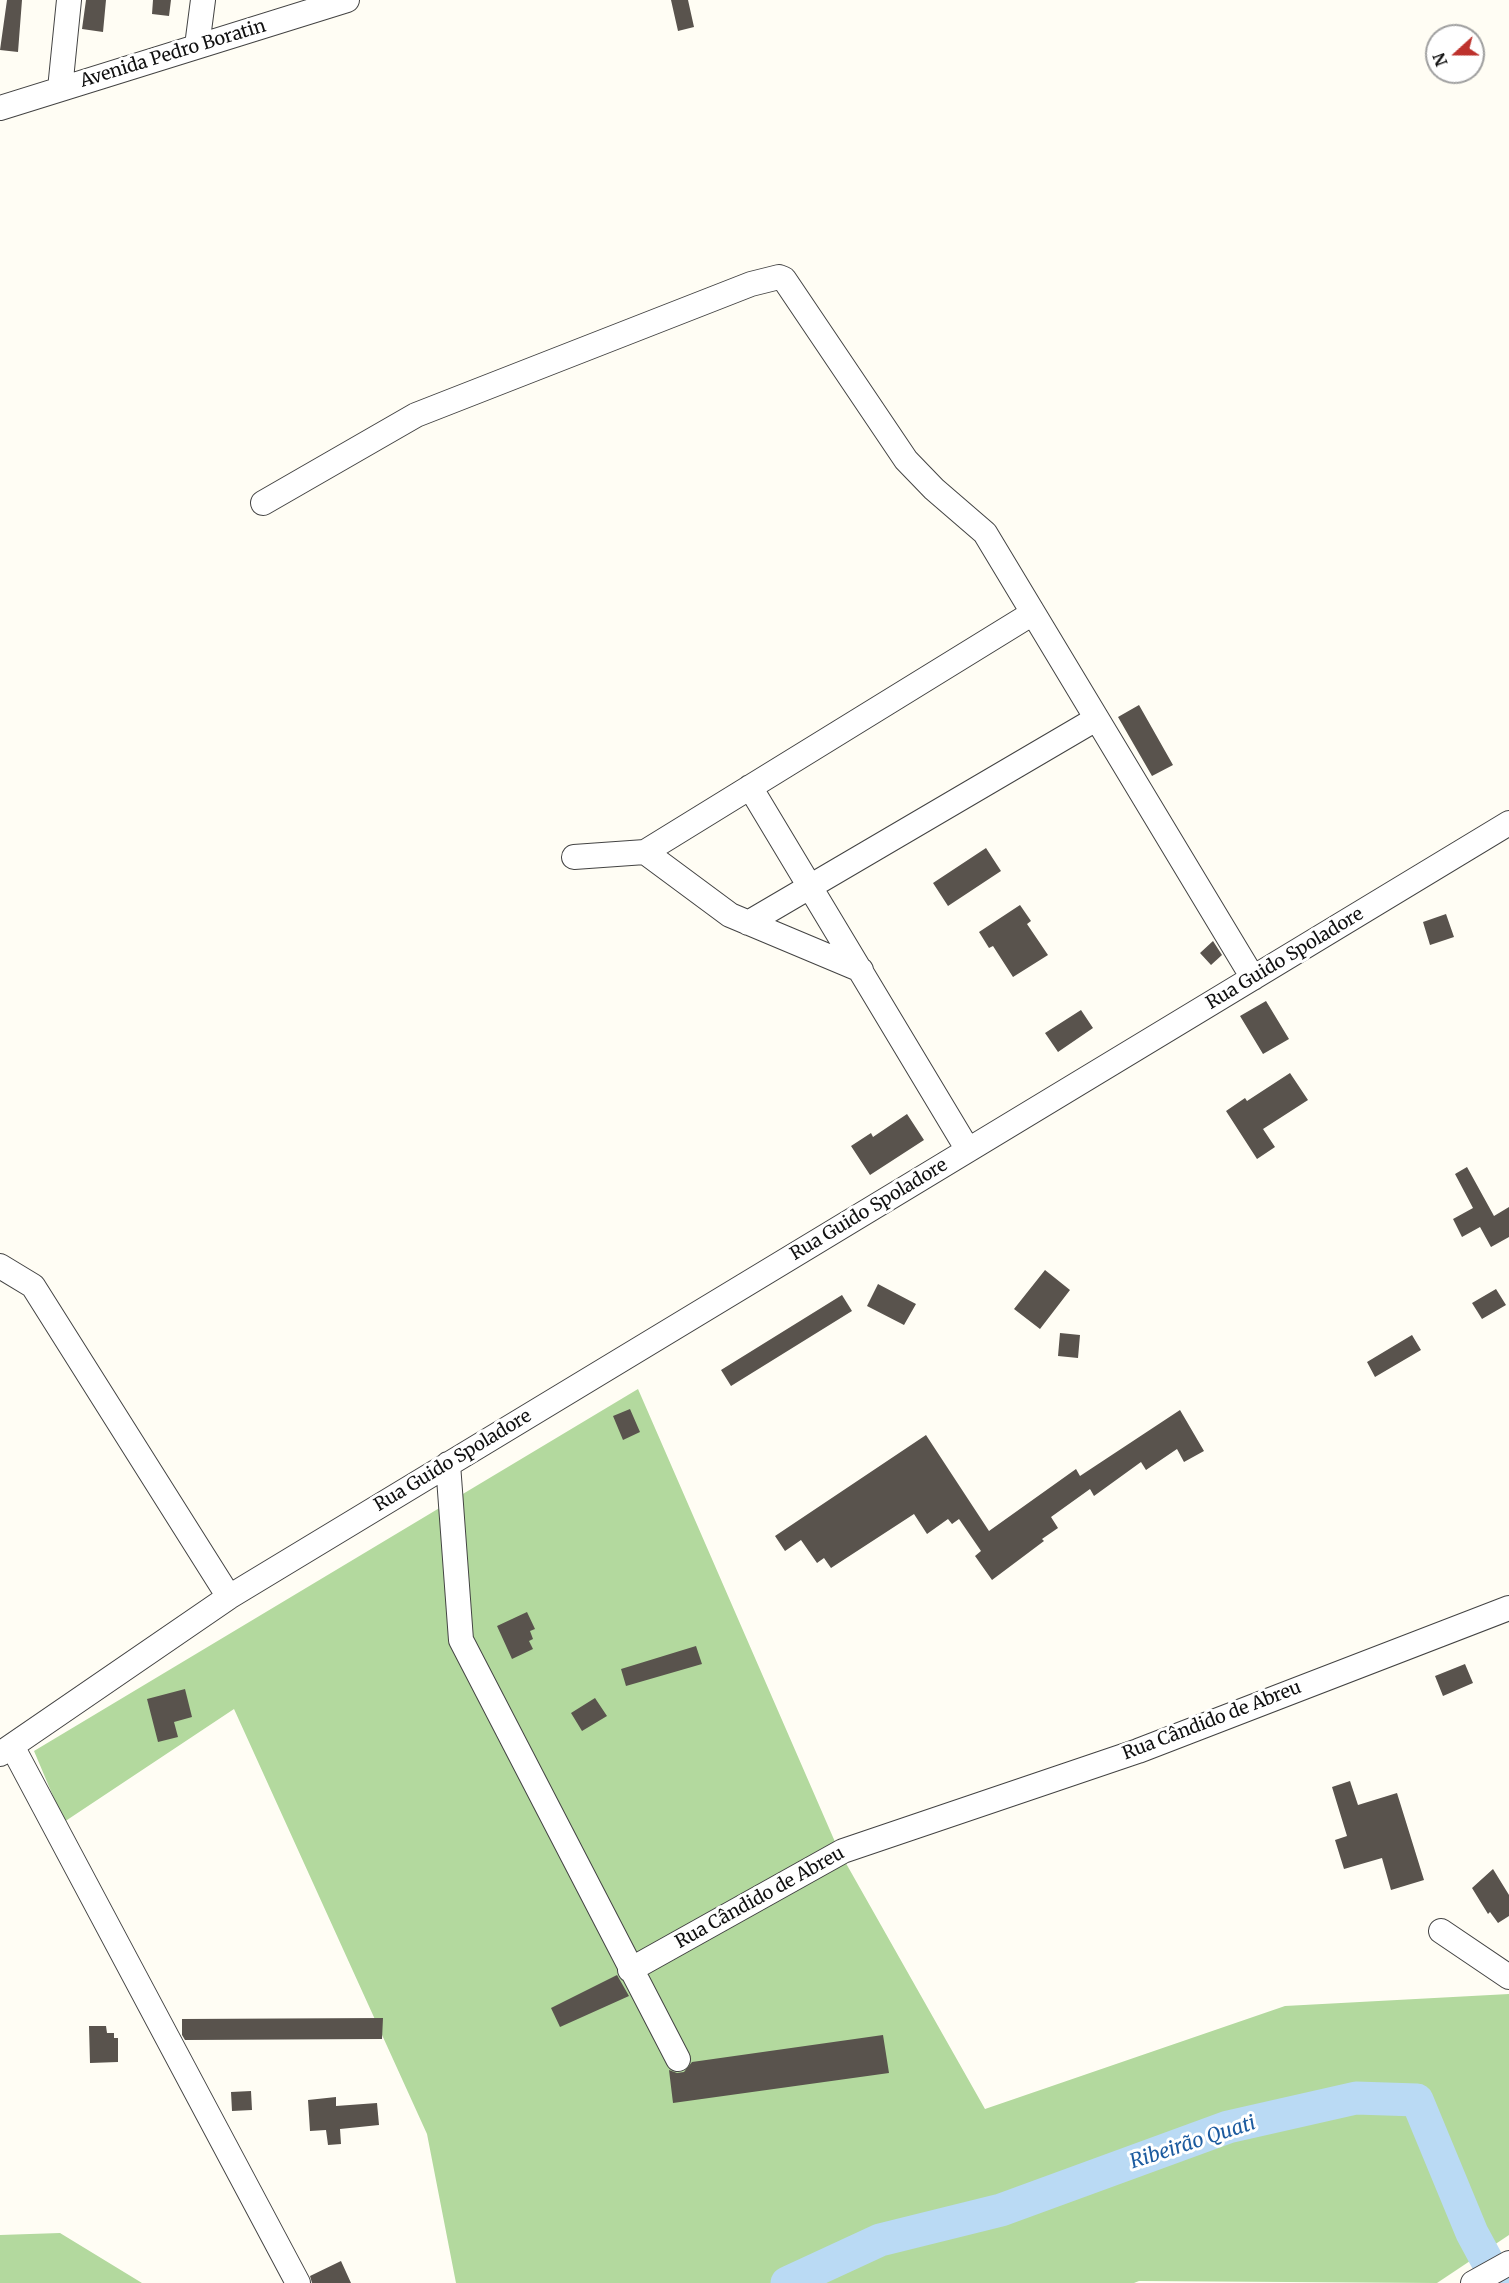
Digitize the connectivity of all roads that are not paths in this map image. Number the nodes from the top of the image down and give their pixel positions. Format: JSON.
{"nodes":[{"id":1,"x":69,"y":0,"type":"edge"},
{"id":2,"x":202,"y":0,"type":"edge"},
{"id":3,"x":347,"y":0,"type":"edge"},
{"id":4,"x":197,"y":46,"type":"junction"},
{"id":5,"x":60,"y":89,"type":"junction"},
{"id":6,"x":0,"y":108,"type":"edge"},
{"id":7,"x":263,"y":503,"type":"dead end"},
{"id":8,"x":1033,"y":613,"type":"junction"},
{"id":9,"x":1096,"y":718,"type":"junction"},
{"id":10,"x":750,"y":787,"type":"junction"},
{"id":11,"x":1509,"y":823,"type":"edge"},
{"id":12,"x":645,"y":852,"type":"junction"},
{"id":13,"x":574,"y":857,"type":"dead end"},
{"id":14,"x":811,"y":886,"type":"junction"},
{"id":15,"x":748,"y":923,"type":"junction"},
{"id":16,"x":861,"y":970,"type":"junction"},
{"id":17,"x":1253,"y":978,"type":"junction"},
{"id":18,"x":968,"y":1150,"type":"junction"},
{"id":19,"x":0,"y":1266,"type":"edge"},
{"id":20,"x":448,"y":1464,"type":"junction"},
{"id":21,"x":229,"y":1597,"type":"junction"},
{"id":22,"x":1509,"y":1608,"type":"edge"},
{"id":23,"x":6,"y":1750,"type":"edge"},
{"id":24,"x":1441,"y":1931,"type":"dead end"},
{"id":25,"x":630,"y":1970,"type":"junction"},
{"id":26,"x":1509,"y":1977,"type":"edge"},
{"id":27,"x":678,"y":2059,"type":"dead end"},
{"id":28,"x":1509,"y":2263,"type":"edge"},
{"id":29,"x":298,"y":2283,"type":"edge"},
{"id":30,"x":1473,"y":2283,"type":"edge"}],
"edges":[{"from":1,"to":5,"type":"street"},
{"from":2,"to":4,"type":"street"},
{"from":3,"to":4,"type":"street","name":"Avenida Pedro Boratin"},
{"from":4,"to":5,"type":"street","name":"Avenida Pedro Boratin"},
{"from":5,"to":6,"type":"street","name":"Avenida Pedro Boratin"},
{"from":7,"to":8,"type":"street"},
{"from":8,"to":9,"type":"street"},
{"from":8,"to":10,"type":"street"},
{"from":9,"to":14,"type":"street"},
{"from":9,"to":17,"type":"street"},
{"from":10,"to":12,"type":"street"},
{"from":10,"to":14,"type":"street"},
{"from":11,"to":17,"type":"street","name":"Rua Guido Spoladore"},
{"from":12,"to":13,"type":"street"},
{"from":12,"to":15,"type":"street"},
{"from":14,"to":15,"type":"street"},
{"from":14,"to":16,"type":"street"},
{"from":15,"to":16,"type":"street"},
{"from":16,"to":18,"type":"street"},
{"from":17,"to":18,"type":"street","name":"Rua Guido Spoladore"},
{"from":18,"to":20,"type":"street","name":"Rua Guido Spoladore"},
{"from":19,"to":21,"type":"street"},
{"from":20,"to":21,"type":"street","name":"Rua Guido Spoladore"},
{"from":20,"to":25,"type":"street"},
{"from":21,"to":23,"type":"street","name":"Rua Guido Spoladore"},
{"from":22,"to":25,"type":"street","name":"Rua Cândido de Abreu"},
{"from":23,"to":29,"type":"street"},
{"from":24,"to":26,"type":"street"},
{"from":25,"to":27,"type":"street"},
{"from":28,"to":30,"type":"street"}]}
